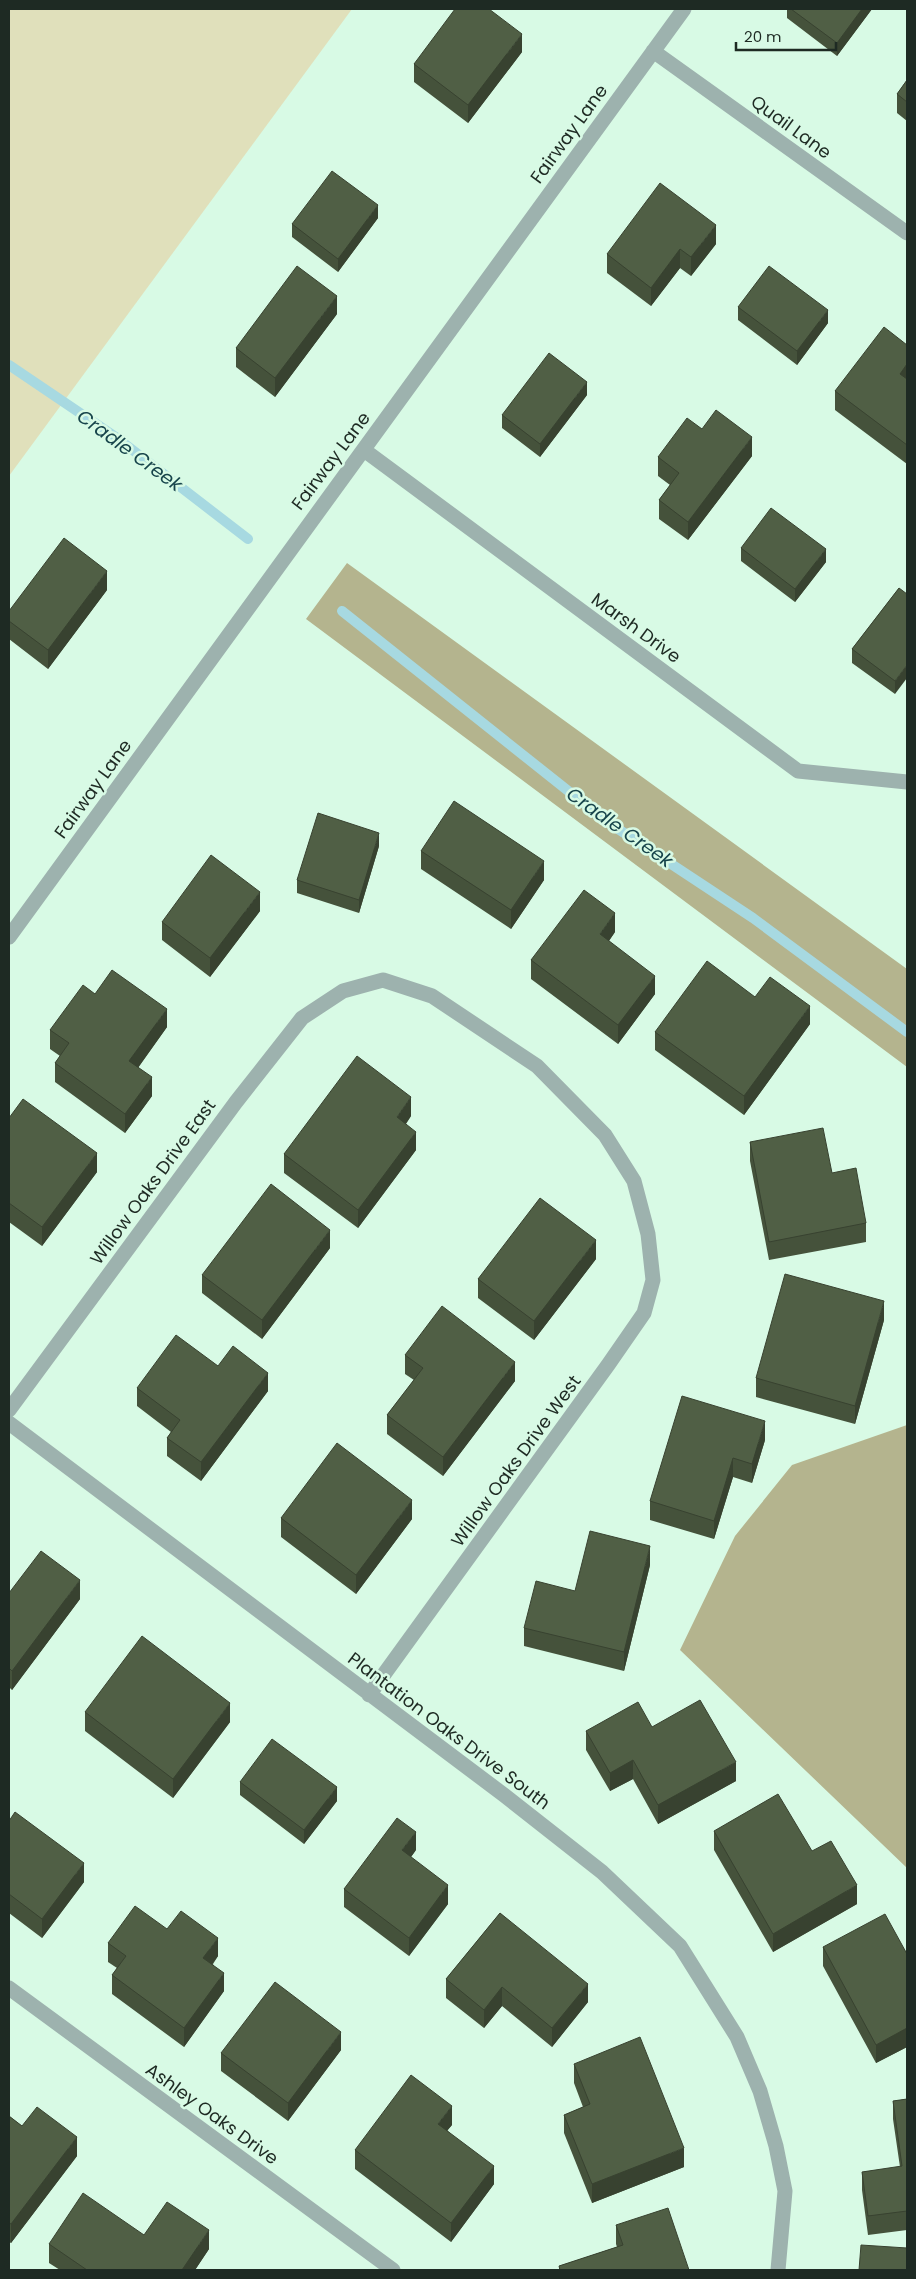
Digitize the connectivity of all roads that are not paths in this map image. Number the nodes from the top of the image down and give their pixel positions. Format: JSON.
{"nodes":[{"id":1,"x":684,"y":9,"type":"edge"},
{"id":2,"x":653,"y":51,"type":"junction"},
{"id":3,"x":907,"y":233,"type":"edge"},
{"id":4,"x":364,"y":450,"type":"junction"},
{"id":5,"x":907,"y":782,"type":"edge"},
{"id":6,"x":9,"y":937,"type":"edge"},
{"id":7,"x":648,"y":1234,"type":"joint"},
{"id":8,"x":9,"y":1410,"type":"edge"},
{"id":9,"x":9,"y":1424,"type":"edge"},
{"id":10,"x":369,"y":1695,"type":"junction"},
{"id":11,"x":9,"y":1988,"type":"edge"},
{"id":12,"x":393,"y":2270,"type":"edge"},
{"id":13,"x":778,"y":2270,"type":"edge"}],
"edges":[{"from":1,"to":2,"type":"street","name":"Fairway Lane"},
{"from":2,"to":3,"type":"street","name":"Quail Lane"},
{"from":2,"to":4,"type":"street","name":"Fairway Lane"},
{"from":4,"to":5,"type":"street","name":"Marsh Drive"},
{"from":4,"to":6,"type":"street","name":"Fairway Lane"},
{"from":7,"to":8,"type":"street","name":"Willow Oaks Drive East"},
{"from":7,"to":10,"type":"street","name":"Willow Oaks Drive West"},
{"from":9,"to":10,"type":"street","name":"Plantation Oaks Drive South"},
{"from":10,"to":13,"type":"street","name":"Plantation Oaks Drive South"},
{"from":11,"to":12,"type":"street","name":"Ashley Oaks Drive"}]}
